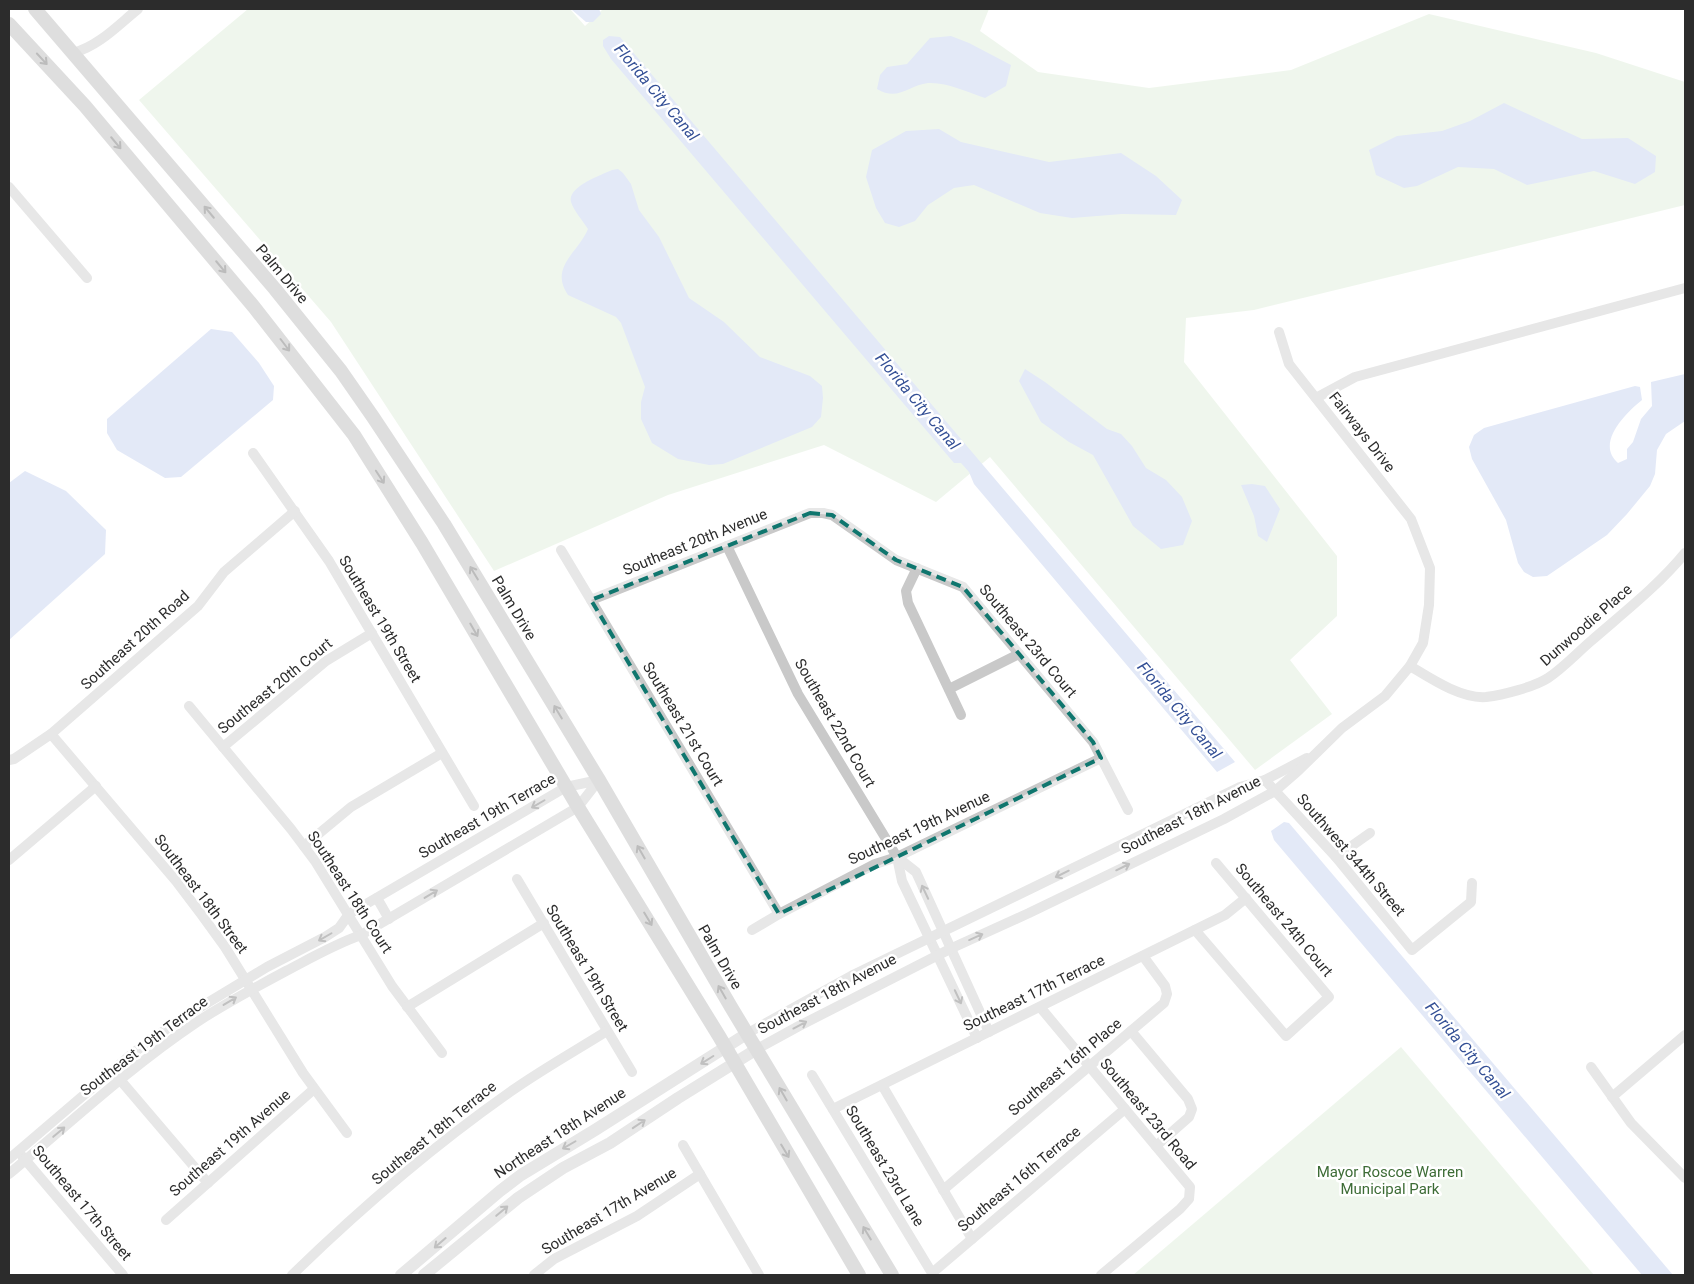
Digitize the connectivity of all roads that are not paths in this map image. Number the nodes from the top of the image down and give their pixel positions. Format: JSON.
{"nodes":[{"id":1,"x":35,"y":9,"type":"edge"},
{"id":2,"x":138,"y":9,"type":"edge"},
{"id":3,"x":9,"y":24,"type":"edge"},
{"id":4,"x":74,"y":53,"type":"junction"},
{"id":5,"x":9,"y":187,"type":"edge"},
{"id":6,"x":87,"y":278,"type":"dead end"},
{"id":7,"x":1685,"y":288,"type":"edge"},
{"id":8,"x":1279,"y":332,"type":"dead end"},
{"id":9,"x":1316,"y":398,"type":"junction"},
{"id":10,"x":254,"y":453,"type":"dead end"},
{"id":11,"x":295,"y":511,"type":"junction"},
{"id":12,"x":810,"y":513,"type":"joint"},
{"id":13,"x":727,"y":546,"type":"junction"},
{"id":14,"x":561,"y":550,"type":"dead end"},
{"id":15,"x":1685,"y":553,"type":"edge"},
{"id":16,"x":916,"y":568,"type":"junction"},
{"id":17,"x":591,"y":600,"type":"junction"},
{"id":18,"x":372,"y":633,"type":"junction"},
{"id":19,"x":1019,"y":654,"type":"junction"},
{"id":20,"x":1410,"y":666,"type":"junction"},
{"id":21,"x":948,"y":689,"type":"junction"},
{"id":22,"x":189,"y":706,"type":"dead end"},
{"id":23,"x":961,"y":715,"type":"dead end"},
{"id":24,"x":51,"y":734,"type":"junction"},
{"id":25,"x":223,"y":747,"type":"junction"},
{"id":26,"x":442,"y":753,"type":"junction"},
{"id":27,"x":1316,"y":754,"type":"junction"},
{"id":28,"x":1101,"y":758,"type":"junction"},
{"id":29,"x":9,"y":760,"type":"edge"},
{"id":30,"x":599,"y":780,"type":"junction"},
{"id":31,"x":1265,"y":780,"type":"junction"},
{"id":32,"x":96,"y":786,"type":"junction"},
{"id":33,"x":566,"y":787,"type":"junction"},
{"id":34,"x":1275,"y":791,"type":"junction"},
{"id":35,"x":474,"y":806,"type":"dead end"},
{"id":36,"x":578,"y":807,"type":"junction"},
{"id":37,"x":1128,"y":810,"type":"dead end"},
{"id":38,"x":1370,"y":833,"type":"dead end"},
{"id":39,"x":304,"y":846,"type":"junction"},
{"id":40,"x":897,"y":857,"type":"junction"},
{"id":41,"x":1336,"y":857,"type":"junction"},
{"id":42,"x":9,"y":860,"type":"edge"},
{"id":43,"x":1216,"y":863,"type":"dead end"},
{"id":44,"x":517,"y":879,"type":"dead end"},
{"id":45,"x":1472,"y":883,"type":"dead end"},
{"id":46,"x":377,"y":898,"type":"junction"},
{"id":47,"x":1246,"y":898,"type":"junction"},
{"id":48,"x":349,"y":914,"type":"junction"},
{"id":49,"x":779,"y":914,"type":"junction"},
{"id":50,"x":389,"y":919,"type":"junction"},
{"id":51,"x":544,"y":923,"type":"junction"},
{"id":52,"x":752,"y":930,"type":"dead end"},
{"id":53,"x":1195,"y":930,"type":"junction"},
{"id":54,"x":944,"y":931,"type":"junction"},
{"id":55,"x":361,"y":935,"type":"junction"},
{"id":56,"x":929,"y":938,"type":"junction"},
{"id":57,"x":952,"y":948,"type":"junction"},
{"id":58,"x":937,"y":955,"type":"junction"},
{"id":59,"x":1142,"y":956,"type":"junction"},
{"id":60,"x":245,"y":979,"type":"junction"},
{"id":61,"x":251,"y":989,"type":"junction"},
{"id":62,"x":407,"y":1007,"type":"junction"},
{"id":63,"x":1040,"y":1007,"type":"junction"},
{"id":64,"x":607,"y":1031,"type":"junction"},
{"id":65,"x":1131,"y":1031,"type":"junction"},
{"id":66,"x":989,"y":1032,"type":"junction"},
{"id":67,"x":748,"y":1034,"type":"junction"},
{"id":68,"x":1685,"y":1035,"type":"edge"},
{"id":69,"x":977,"y":1038,"type":"junction"},
{"id":70,"x":726,"y":1048,"type":"junction"},
{"id":71,"x":757,"y":1049,"type":"junction"},
{"id":72,"x":442,"y":1053,"type":"dead end"},
{"id":73,"x":734,"y":1063,"type":"junction"},
{"id":74,"x":1089,"y":1066,"type":"junction"},
{"id":75,"x":1591,"y":1067,"type":"dead end"},
{"id":76,"x":112,"y":1071,"type":"junction"},
{"id":77,"x":632,"y":1072,"type":"dead end"},
{"id":78,"x":812,"y":1075,"type":"dead end"},
{"id":79,"x":120,"y":1080,"type":"junction"},
{"id":80,"x":882,"y":1084,"type":"junction"},
{"id":81,"x":314,"y":1089,"type":"junction"},
{"id":82,"x":1612,"y":1097,"type":"junction"},
{"id":83,"x":833,"y":1109,"type":"junction"},
{"id":84,"x":1125,"y":1109,"type":"junction"},
{"id":85,"x":347,"y":1133,"type":"dead end"},
{"id":86,"x":682,"y":1145,"type":"dead end"},
{"id":87,"x":1156,"y":1146,"type":"junction"},
{"id":88,"x":18,"y":1151,"type":"junction"},
{"id":89,"x":9,"y":1159,"type":"edge"},
{"id":90,"x":26,"y":1160,"type":"junction"},
{"id":91,"x":9,"y":1174,"type":"edge"},
{"id":92,"x":700,"y":1174,"type":"junction"},
{"id":93,"x":1685,"y":1178,"type":"edge"},
{"id":94,"x":208,"y":1183,"type":"junction"},
{"id":95,"x":943,"y":1190,"type":"junction"},
{"id":96,"x":166,"y":1220,"type":"dead end"},
{"id":97,"x":972,"y":1239,"type":"junction"},
{"id":98,"x":932,"y":1273,"type":"joint"},
{"id":99,"x":123,"y":1275,"type":"edge"},
{"id":100,"x":292,"y":1275,"type":"edge"},
{"id":101,"x":401,"y":1275,"type":"edge"},
{"id":102,"x":424,"y":1275,"type":"edge"},
{"id":103,"x":534,"y":1275,"type":"edge"},
{"id":104,"x":759,"y":1275,"type":"edge"},
{"id":105,"x":858,"y":1275,"type":"edge"},
{"id":106,"x":892,"y":1275,"type":"edge"},
{"id":107,"x":1101,"y":1275,"type":"edge"}],
"edges":[{"from":1,"to":4,"type":"main road","name":"Palm Drive"},
{"from":2,"to":4,"type":"street"},
{"from":3,"to":33,"type":"main road","one_way":true},
{"from":30,"to":4,"type":"main road","name":"Palm Drive","one_way":true},
{"from":5,"to":6,"type":"street"},
{"from":7,"to":9,"type":"street","name":"Fairways Drive"},
{"from":8,"to":9,"type":"street"},
{"from":9,"to":20,"type":"street","name":"Fairways Drive"},
{"from":10,"to":11,"type":"street","name":"Southeast 19th Street"},
{"from":11,"to":18,"type":"street","name":"Southeast 19th Street"},
{"from":11,"to":24,"type":"street","name":"Southeast 20th Road"},
{"from":12,"to":13,"type":"street","name":"Southeast 20th Avenue"},
{"from":12,"to":16,"type":"street","name":"Southeast 23rd Court"},
{"from":13,"to":17,"type":"street","name":"Southeast 20th Avenue"},
{"from":13,"to":40,"type":"street","name":"Southeast 22nd Court"},
{"from":14,"to":17,"type":"street","name":"Southeast 21st Court"},
{"from":15,"to":20,"type":"street","name":"Dunwoodie Place"},
{"from":16,"to":19,"type":"street","name":"Southeast 23rd Court"},
{"from":16,"to":21,"type":"street"},
{"from":17,"to":49,"type":"street","name":"Southeast 21st Court"},
{"from":18,"to":25,"type":"street","name":"Southeast 20th Court"},
{"from":18,"to":26,"type":"street","name":"Southeast 19th Street"},
{"from":19,"to":21,"type":"street"},
{"from":19,"to":28,"type":"street","name":"Southeast 23rd Court"},
{"from":20,"to":27,"type":"street","name":"Fairways Drive"},
{"from":21,"to":23,"type":"street"},
{"from":22,"to":25,"type":"street","name":"Southeast 18th Court"},
{"from":24,"to":29,"type":"street","name":"Southeast 20th Road"},
{"from":24,"to":32,"type":"street","name":"Southeast 18th Street"},
{"from":25,"to":39,"type":"street","name":"Southeast 18th Court"},
{"from":26,"to":35,"type":"street","name":"Southeast 19th Street"},
{"from":26,"to":39,"type":"street"},
{"from":27,"to":31,"type":"street","name":"Fairways Drive"},
{"from":27,"to":34,"type":"street","name":"Fairways Drive"},
{"from":28,"to":37,"type":"street","name":"Southeast 23rd Court"},
{"from":28,"to":40,"type":"street","name":"Southeast 19th Avenue"},
{"from":30,"to":33,"type":"street","name":"Southeast 19th Terrace"},
{"from":30,"to":36,"type":"street","name":"Southeast 19th Terrace"},
{"from":67,"to":30,"type":"main road","name":"Palm Drive","one_way":true},
{"from":31,"to":34,"type":"street","name":"Southwest 344th Street"},
{"from":31,"to":54,"type":"street","name":"Southeast 18th Avenue","one_way":true},
{"from":32,"to":42,"type":"street"},
{"from":32,"to":60,"type":"street","name":"Southeast 18th Street"},
{"from":33,"to":36,"type":"main road"},
{"from":33,"to":46,"type":"street","name":"Southeast 19th Terrace","one_way":true},
{"from":34,"to":41,"type":"street","name":"Southwest 344th Street"},
{"from":57,"to":34,"type":"street","name":"Southeast 18th Avenue","one_way":true},
{"from":50,"to":36,"type":"street","name":"Southeast 19th Terrace","one_way":true},
{"from":36,"to":70,"type":"main road","one_way":true},
{"from":38,"to":41,"type":"street"},
{"from":39,"to":48,"type":"street","name":"Southeast 18th Court"},
{"from":40,"to":49,"type":"street","name":"Southeast 19th Avenue"},
{"from":54,"to":40,"type":"street","name":"Southeast 22nd Court","one_way":true},
{"from":40,"to":56,"type":"street","name":"Southeast 22nd Court"},
{"from":41,"to":45,"type":"street","name":"Southwest 344th Street"},
{"from":43,"to":47,"type":"street","name":"Southeast 24th Court"},
{"from":44,"to":51,"type":"street","name":"Southeast 19th Street"},
{"from":46,"to":48,"type":"street","name":"Southeast 19th Terrace"},
{"from":46,"to":50,"type":"street"},
{"from":47,"to":53,"type":"street","name":"Southeast 17th Terrace"},
{"from":47,"to":53,"type":"street","name":"Southeast 24th Court"},
{"from":48,"to":55,"type":"street","name":"Southeast 18th Court"},
{"from":48,"to":60,"type":"street","name":"Southeast 19th Terrace","one_way":true},
{"from":49,"to":52,"type":"street","name":"Southeast 19th Avenue"},
{"from":50,"to":55,"type":"street","name":"Southeast 19th Terrace"},
{"from":51,"to":62,"type":"street"},
{"from":51,"to":64,"type":"street","name":"Southeast 19th Street"},
{"from":53,"to":59,"type":"street","name":"Southeast 17th Terrace"},
{"from":54,"to":56,"type":"street","name":"Southeast 18th Avenue"},
{"from":54,"to":57,"type":"street","name":"Southeast 22nd Court"},
{"from":55,"to":61,"type":"street","name":"Southeast 19th Terrace"},
{"from":55,"to":62,"type":"street","name":"Southeast 18th Court"},
{"from":56,"to":58,"type":"street","name":"Southeast 22nd Court"},
{"from":56,"to":67,"type":"street","name":"Southeast 18th Avenue"},
{"from":57,"to":58,"type":"street","name":"Southeast 18th Avenue"},
{"from":57,"to":66,"type":"street","name":"Southeast 22nd Court"},
{"from":58,"to":69,"type":"street","name":"Southeast 22nd Court","one_way":true},
{"from":71,"to":58,"type":"street","name":"Southeast 18th Avenue","one_way":true},
{"from":59,"to":63,"type":"street","name":"Southeast 17th Terrace"},
{"from":59,"to":65,"type":"street","name":"Southeast 16th Place"},
{"from":60,"to":61,"type":"street","name":"Southeast 18th Street"},
{"from":60,"to":76,"type":"street","name":"Southeast 19th Terrace"},
{"from":79,"to":61,"type":"street","name":"Southeast 19th Terrace","one_way":true},
{"from":61,"to":81,"type":"street","name":"Southeast 18th Street"},
{"from":62,"to":72,"type":"street","name":"Southeast 18th Court"},
{"from":63,"to":66,"type":"street","name":"Southeast 17th Terrace"},
{"from":63,"to":74,"type":"street","name":"Southeast 23rd Road"},
{"from":64,"to":77,"type":"street","name":"Southeast 19th Street"},
{"from":64,"to":100,"type":"street","name":"Southeast 18th Terrace"},
{"from":65,"to":74,"type":"street","name":"Southeast 16th Place"},
{"from":65,"to":87,"type":"street"},
{"from":66,"to":69,"type":"street","name":"Southeast 17th Terrace"},
{"from":67,"to":70,"type":"street","name":"Northeast 18th Avenue"},
{"from":67,"to":71,"type":"main road","name":"Palm Drive"},
{"from":68,"to":82,"type":"street"},
{"from":69,"to":80,"type":"street","name":"Southeast 17th Terrace"},
{"from":70,"to":73,"type":"main road"},
{"from":70,"to":101,"type":"street","name":"Northeast 18th Avenue","one_way":true},
{"from":71,"to":73,"type":"street","name":"Southeast 18th Avenue"},
{"from":106,"to":71,"type":"main road","name":"Palm Drive","one_way":true},
{"from":102,"to":73,"type":"street","name":"Southeast 18th Avenue","one_way":true},
{"from":73,"to":105,"type":"main road","one_way":true},
{"from":74,"to":84,"type":"street","name":"Southeast 23rd Road"},
{"from":74,"to":95,"type":"street","name":"Southeast 16th Place"},
{"from":75,"to":82,"type":"street"},
{"from":76,"to":79,"type":"street"},
{"from":76,"to":88,"type":"street","name":"Southeast 19th Terrace"},
{"from":78,"to":83,"type":"street","name":"Southeast 23rd Lane"},
{"from":90,"to":79,"type":"street","name":"Southeast 19th Terrace","one_way":true},
{"from":79,"to":94,"type":"street"},
{"from":80,"to":83,"type":"street","name":"Southeast 17th Terrace"},
{"from":80,"to":95,"type":"street"},
{"from":81,"to":85,"type":"street","name":"Southeast 18th Street"},
{"from":81,"to":94,"type":"street","name":"Southeast 19th Avenue"},
{"from":82,"to":93,"type":"street"},
{"from":83,"to":98,"type":"street","name":"Southeast 23rd Lane"},
{"from":84,"to":87,"type":"street","name":"Southeast 23rd Road"},
{"from":84,"to":97,"type":"street","name":"Southeast 16th Terrace"},
{"from":86,"to":92,"type":"street"},
{"from":87,"to":107,"type":"street","name":"Southeast 23rd Road"},
{"from":88,"to":89,"type":"street","name":"Southeast 19th Terrace"},
{"from":88,"to":90,"type":"street","name":"Southeast 17th Street"},
{"from":90,"to":91,"type":"street","name":"Southeast 19th Terrace"},
{"from":90,"to":99,"type":"street","name":"Southeast 17th Street"},
{"from":92,"to":103,"type":"street","name":"Southeast 17th Avenue"},
{"from":92,"to":104,"type":"street"},
{"from":94,"to":96,"type":"street","name":"Southeast 19th Avenue"},
{"from":95,"to":97,"type":"street"},
{"from":97,"to":98,"type":"street","name":"Southeast 16th Terrace"}]}
